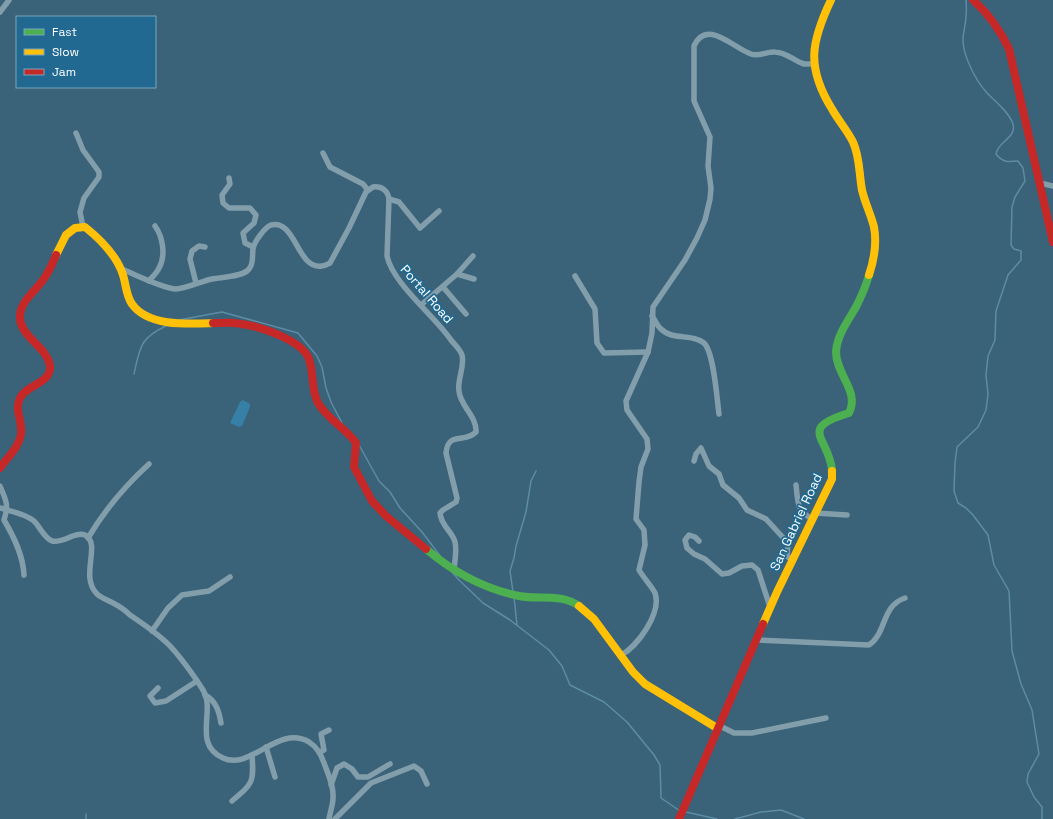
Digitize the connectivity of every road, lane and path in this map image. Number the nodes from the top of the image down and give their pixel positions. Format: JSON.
{"nodes":[{"id":1,"x":9,"y":0,"type":"edge"},
{"id":2,"x":831,"y":0,"type":"edge"},
{"id":3,"x":973,"y":0,"type":"edge"},
{"id":4,"x":0,"y":12,"type":"edge"},
{"id":5,"x":813,"y":64,"type":"junction"},
{"id":6,"x":76,"y":134,"type":"dead end"},
{"id":7,"x":323,"y":153,"type":"dead end"},
{"id":8,"x":229,"y":178,"type":"dead end"},
{"id":9,"x":1040,"y":183,"type":"junction"},
{"id":10,"x":1053,"y":186,"type":"edge"},
{"id":11,"x":368,"y":190,"type":"junction"},
{"id":12,"x":389,"y":200,"type":"junction"},
{"id":13,"x":439,"y":211,"type":"dead end"},
{"id":14,"x":155,"y":226,"type":"dead end"},
{"id":15,"x":83,"y":227,"type":"junction"},
{"id":16,"x":1053,"y":242,"type":"edge"},
{"id":17,"x":205,"y":247,"type":"dead end"},
{"id":18,"x":253,"y":247,"type":"junction"},
{"id":19,"x":473,"y":256,"type":"dead end"},
{"id":20,"x":122,"y":269,"type":"junction"},
{"id":21,"x":457,"y":274,"type":"junction"},
{"id":22,"x":575,"y":276,"type":"dead end"},
{"id":23,"x":474,"y":279,"type":"dead end"},
{"id":24,"x":149,"y":281,"type":"junction"},
{"id":25,"x":196,"y":283,"type":"junction"},
{"id":26,"x":443,"y":286,"type":"junction"},
{"id":27,"x":421,"y":305,"type":"junction"},
{"id":28,"x":466,"y":314,"type":"dead end"},
{"id":29,"x":652,"y":316,"type":"junction"},
{"id":30,"x":648,"y":352,"type":"junction"},
{"id":31,"x":719,"y":414,"type":"dead end"},
{"id":32,"x":694,"y":461,"type":"dead end"},
{"id":33,"x":148,"y":464,"type":"dead end"},
{"id":34,"x":0,"y":468,"type":"edge"},
{"id":35,"x":796,"y":485,"type":"dead end"},
{"id":36,"x":0,"y":486,"type":"edge"},
{"id":37,"x":0,"y":508,"type":"edge"},
{"id":38,"x":7,"y":510,"type":"junction"},
{"id":39,"x":847,"y":515,"type":"dead end"},
{"id":40,"x":814,"y":516,"type":"junction"},
{"id":41,"x":88,"y":538,"type":"junction"},
{"id":42,"x":699,"y":540,"type":"dead end"},
{"id":43,"x":792,"y":560,"type":"junction"},
{"id":44,"x":454,"y":568,"type":"junction"},
{"id":45,"x":24,"y":575,"type":"dead end"},
{"id":46,"x":230,"y":577,"type":"dead end"},
{"id":47,"x":905,"y":598,"type":"dead end"},
{"id":48,"x":770,"y":607,"type":"junction"},
{"id":49,"x":152,"y":631,"type":"junction"},
{"id":50,"x":756,"y":640,"type":"junction"},
{"id":51,"x":621,"y":655,"type":"junction"},
{"id":52,"x":197,"y":681,"type":"junction"},
{"id":53,"x":158,"y":688,"type":"dead end"},
{"id":54,"x":205,"y":695,"type":"junction"},
{"id":55,"x":826,"y":718,"type":"dead end"},
{"id":56,"x":221,"y":723,"type":"dead end"},
{"id":57,"x":718,"y":727,"type":"junction"},
{"id":58,"x":329,"y":730,"type":"dead end"},
{"id":59,"x":266,"y":747,"type":"junction"},
{"id":60,"x":320,"y":752,"type":"junction"},
{"id":61,"x":252,"y":755,"type":"junction"},
{"id":62,"x":390,"y":764,"type":"dead end"},
{"id":63,"x":275,"y":777,"type":"dead end"},
{"id":64,"x":428,"y":784,"type":"dead end"},
{"id":65,"x":331,"y":785,"type":"junction"},
{"id":66,"x":232,"y":801,"type":"dead end"},
{"id":67,"x":329,"y":819,"type":"edge"},
{"id":68,"x":334,"y":819,"type":"edge"},
{"id":69,"x":679,"y":819,"type":"edge"}],
"edges":[{"from":1,"to":4,"type":"street"},
{"from":2,"to":5,"type":"street","name":"San Gabriel Road"},
{"from":3,"to":9,"type":"street"},
{"from":5,"to":29,"type":"street"},
{"from":5,"to":40,"type":"street","name":"San Gabriel Road"},
{"from":6,"to":15,"type":"street"},
{"from":7,"to":11,"type":"street"},
{"from":8,"to":18,"type":"street"},
{"from":9,"to":10,"type":"street"},
{"from":9,"to":16,"type":"street"},
{"from":11,"to":12,"type":"street"},
{"from":11,"to":18,"type":"street"},
{"from":12,"to":13,"type":"street"},
{"from":12,"to":27,"type":"street","name":"Portal Road"},
{"from":14,"to":24,"type":"street"},
{"from":15,"to":20,"type":"street"},
{"from":15,"to":34,"type":"street"},
{"from":17,"to":25,"type":"street"},
{"from":18,"to":25,"type":"street"},
{"from":19,"to":21,"type":"street"},
{"from":20,"to":24,"type":"street"},
{"from":20,"to":44,"type":"street"},
{"from":21,"to":23,"type":"street"},
{"from":21,"to":26,"type":"street"},
{"from":22,"to":30,"type":"street"},
{"from":24,"to":25,"type":"street"},
{"from":26,"to":27,"type":"street"},
{"from":26,"to":28,"type":"street"},
{"from":27,"to":44,"type":"street","name":"Portal Road"},
{"from":29,"to":30,"type":"street"},
{"from":29,"to":31,"type":"street"},
{"from":30,"to":51,"type":"street"},
{"from":32,"to":43,"type":"street"},
{"from":33,"to":41,"type":"street"},
{"from":35,"to":40,"type":"street"},
{"from":36,"to":38,"type":"street"},
{"from":37,"to":38,"type":"street"},
{"from":38,"to":41,"type":"street"},
{"from":38,"to":45,"type":"street"},
{"from":39,"to":40,"type":"street"},
{"from":40,"to":43,"type":"street","name":"San Gabriel Road"},
{"from":41,"to":49,"type":"street"},
{"from":42,"to":48,"type":"street"},
{"from":43,"to":48,"type":"street","name":"San Gabriel Road"},
{"from":44,"to":51,"type":"street"},
{"from":46,"to":49,"type":"street"},
{"from":47,"to":50,"type":"street"},
{"from":48,"to":50,"type":"street","name":"San Gabriel Road"},
{"from":49,"to":52,"type":"street"},
{"from":50,"to":57,"type":"street","name":"San Gabriel Road"},
{"from":51,"to":57,"type":"street"},
{"from":52,"to":53,"type":"street"},
{"from":52,"to":54,"type":"street"},
{"from":54,"to":56,"type":"street"},
{"from":54,"to":61,"type":"street"},
{"from":55,"to":57,"type":"street"},
{"from":57,"to":69,"type":"street","name":"San Gabriel Road"},
{"from":58,"to":60,"type":"street"},
{"from":59,"to":60,"type":"street"},
{"from":59,"to":61,"type":"street"},
{"from":59,"to":63,"type":"street"},
{"from":60,"to":65,"type":"street"},
{"from":61,"to":66,"type":"street"},
{"from":62,"to":65,"type":"street"},
{"from":64,"to":68,"type":"street"},
{"from":65,"to":67,"type":"street"}]}
